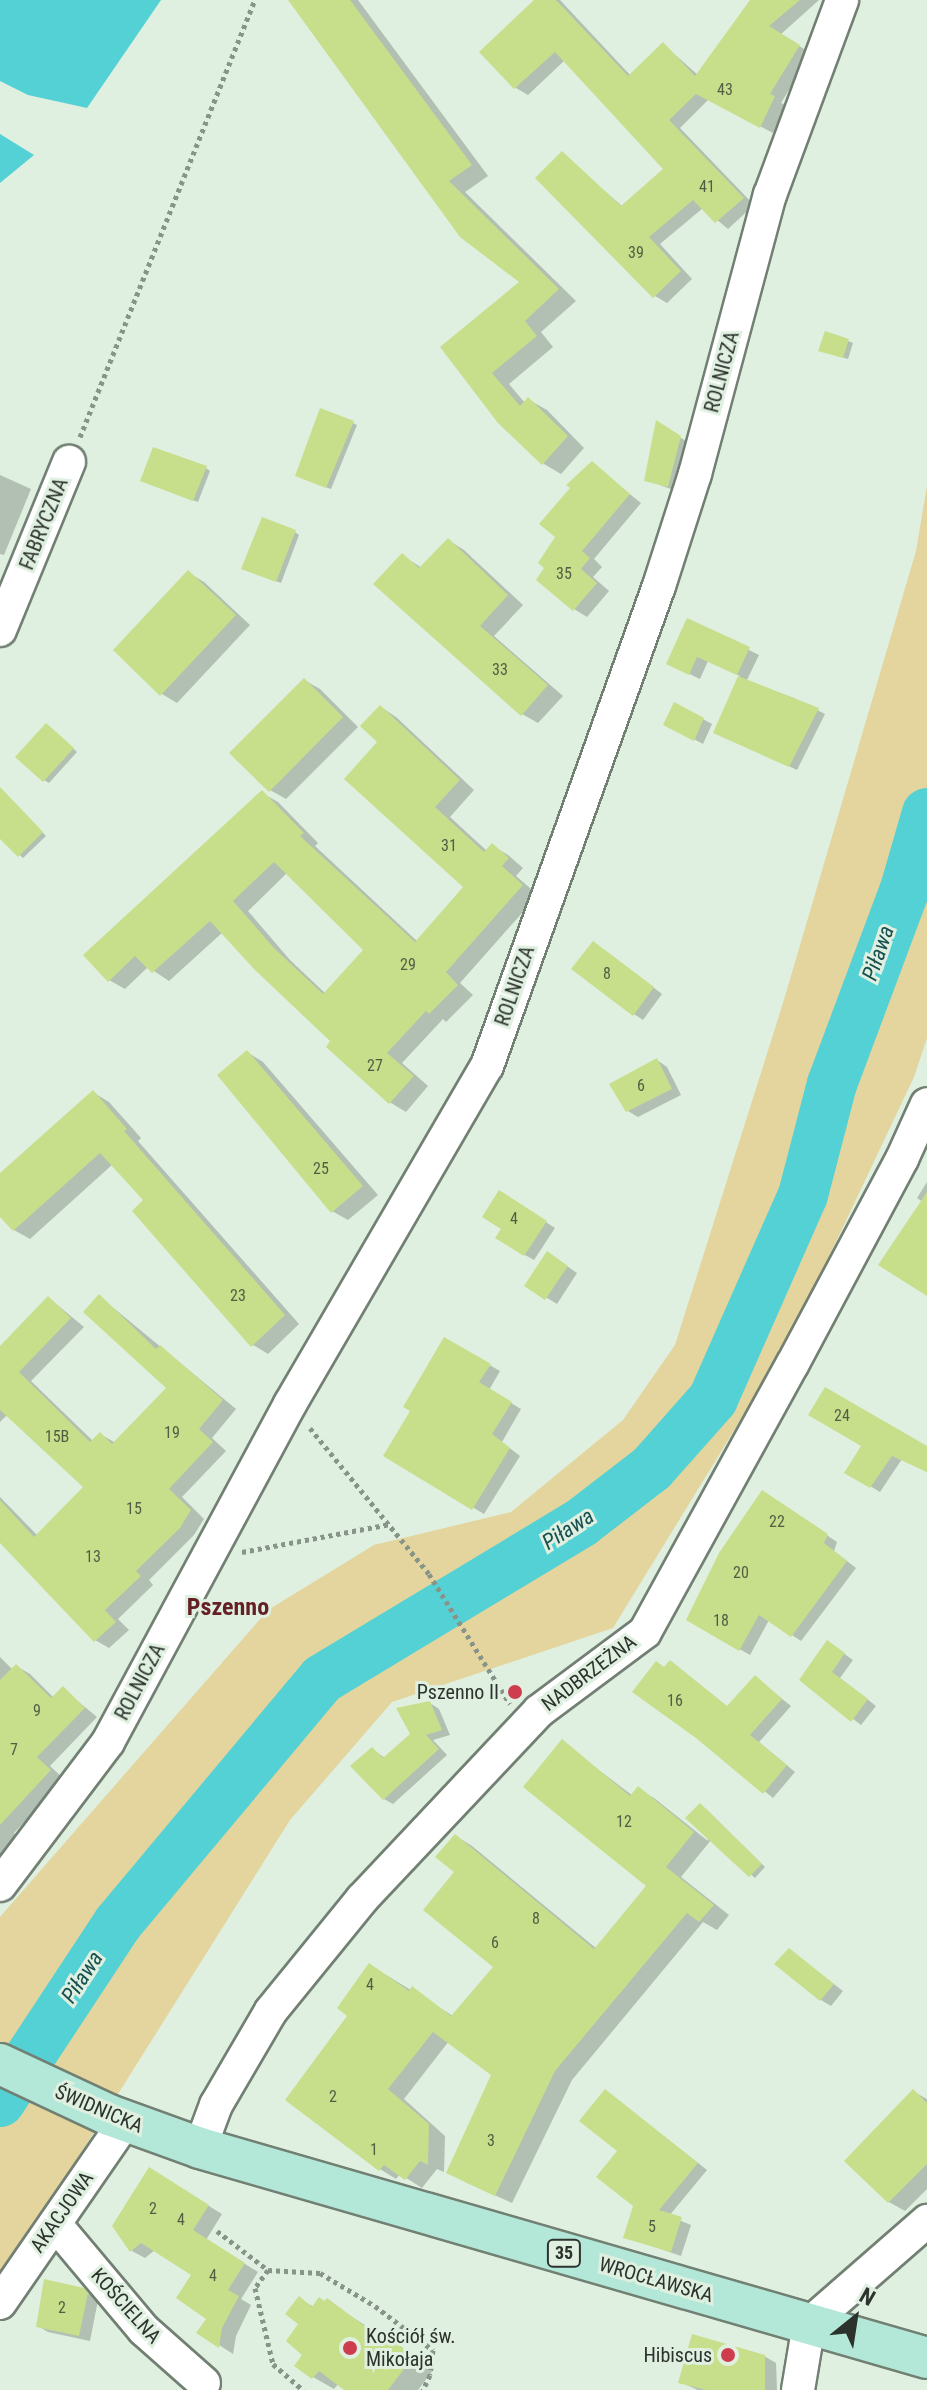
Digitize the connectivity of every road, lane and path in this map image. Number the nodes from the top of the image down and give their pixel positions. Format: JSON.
{"nodes":[{"id":1,"x":255,"y":0,"type":"edge"},
{"id":2,"x":842,"y":0,"type":"edge"},
{"id":3,"x":69,"y":462,"type":"joint"},
{"id":4,"x":0,"y":630,"type":"edge"},
{"id":5,"x":927,"y":1104,"type":"edge"},
{"id":6,"x":290,"y":1404,"type":"junction"},
{"id":7,"x":391,"y":1524,"type":"junction"},
{"id":8,"x":204,"y":1559,"type":"junction"},
{"id":9,"x":524,"y":1725,"type":"junction"},
{"id":10,"x":0,"y":1885,"type":"edge"},
{"id":11,"x":0,"y":2064,"type":"edge"},
{"id":12,"x":117,"y":2119,"type":"junction"},
{"id":13,"x":200,"y":2148,"type":"junction"},
{"id":14,"x":927,"y":2221,"type":"edge"},
{"id":15,"x":55,"y":2224,"type":"junction"},
{"id":16,"x":217,"y":2231,"type":"dead end"},
{"id":17,"x":268,"y":2270,"type":"junction"},
{"id":18,"x":0,"y":2303,"type":"edge"},
{"id":19,"x":809,"y":2324,"type":"junction"},
{"id":20,"x":927,"y":2358,"type":"edge"},
{"id":21,"x":204,"y":2383,"type":"dead end"},
{"id":22,"x":303,"y":2390,"type":"edge"},
{"id":23,"x":423,"y":2390,"type":"edge"},
{"id":24,"x":798,"y":2390,"type":"edge"}],
"edges":[{"from":1,"to":3,"type":"path"},
{"from":2,"to":6,"type":"street","name":"ROLNICZA"},
{"from":3,"to":4,"type":"street","name":"FABRYCZNA"},
{"from":5,"to":9,"type":"street","name":"NADBRZEŻNA"},
{"from":6,"to":7,"type":"path"},
{"from":6,"to":8,"type":"street","name":"ROLNICZA"},
{"from":7,"to":8,"type":"path"},
{"from":7,"to":9,"type":"path"},
{"from":8,"to":10,"type":"street","name":"ROLNICZA"},
{"from":9,"to":13,"type":"street","name":"NADBRZEŻNA"},
{"from":11,"to":12,"type":"main road","name":"ŚWIDNICKA","number":"35"},
{"from":12,"to":13,"type":"main road","name":"ŚWIDNICKA","number":"35"},
{"from":12,"to":15,"type":"street","name":"AKACJOWA"},
{"from":13,"to":19,"type":"main road","name":"WROCŁAWSKA","number":"35"},
{"from":14,"to":19,"type":"street"},
{"from":15,"to":18,"type":"street","name":"AKACJOWA"},
{"from":15,"to":21,"type":"street","name":"KOŚCIELNA"},
{"from":16,"to":17,"type":"path"},
{"from":17,"to":22,"type":"path"},
{"from":17,"to":23,"type":"path"},
{"from":19,"to":20,"type":"main road","name":"WROCŁAWSKA","number":"35"},
{"from":19,"to":24,"type":"street"}]}
